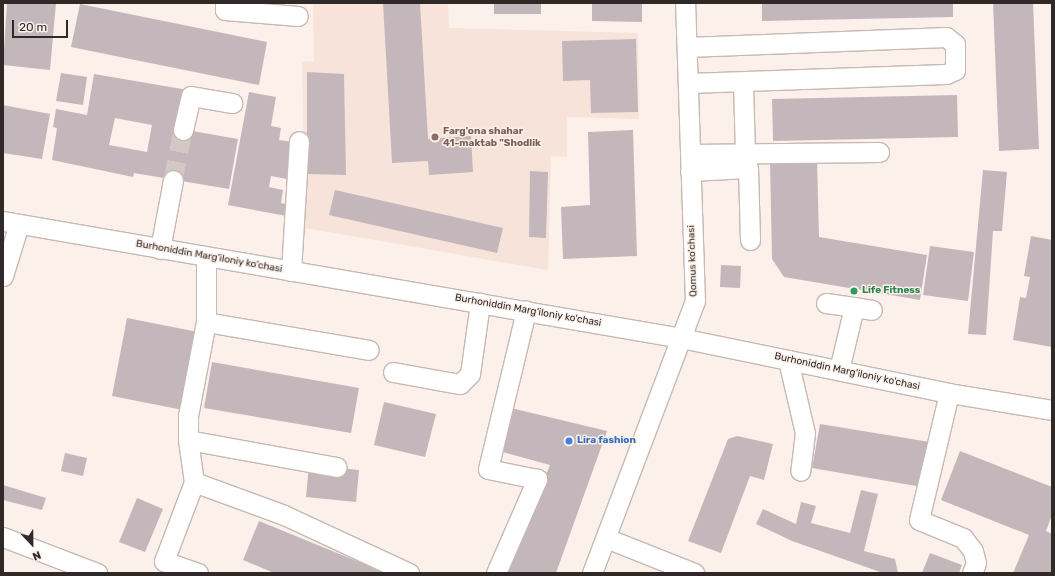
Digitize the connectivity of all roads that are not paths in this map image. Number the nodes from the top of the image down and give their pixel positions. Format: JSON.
{"nodes":[{"id":1,"x":225,"y":3,"type":"edge"},
{"id":2,"x":686,"y":3,"type":"edge"},
{"id":3,"x":298,"y":16,"type":"dead end"},
{"id":4,"x":687,"y":47,"type":"junction"},
{"id":5,"x":743,"y":82,"type":"junction"},
{"id":6,"x":688,"y":84,"type":"junction"},
{"id":7,"x":232,"y":103,"type":"dead end"},
{"id":8,"x":183,"y":130,"type":"tunnel mouth"},
{"id":9,"x":300,"y":141,"type":"dead end"},
{"id":10,"x":879,"y":152,"type":"dead end"},
{"id":11,"x":745,"y":155,"type":"junction"},
{"id":12,"x":690,"y":163,"type":"junction"},
{"id":13,"x":173,"y":180,"type":"tunnel mouth"},
{"id":14,"x":11,"y":222,"type":"edge"},
{"id":15,"x":750,"y":240,"type":"dead end"},
{"id":16,"x":160,"y":249,"type":"junction"},
{"id":17,"x":206,"y":258,"type":"junction"},
{"id":18,"x":291,"y":271,"type":"junction"},
{"id":19,"x":3,"y":276,"type":"edge"},
{"id":20,"x":480,"y":303,"type":"junction"},
{"id":21,"x":826,"y":303,"type":"dead end"},
{"id":22,"x":526,"y":311,"type":"junction"},
{"id":23,"x":206,"y":322,"type":"junction"},
{"id":24,"x":681,"y":338,"type":"junction"},
{"id":25,"x":369,"y":350,"type":"dead end"},
{"id":26,"x":788,"y":360,"type":"junction"},
{"id":27,"x":839,"y":370,"type":"junction"},
{"id":28,"x":393,"y":372,"type":"dead end"},
{"id":29,"x":949,"y":393,"type":"junction"},
{"id":30,"x":1052,"y":410,"type":"edge"},
{"id":31,"x":188,"y":440,"type":"junction"},
{"id":32,"x":337,"y":467,"type":"dead end"},
{"id":33,"x":800,"y":471,"type":"dead end"},
{"id":34,"x":194,"y":482,"type":"junction"},
{"id":35,"x":3,"y":537,"type":"edge"},
{"id":36,"x":606,"y":538,"type":"junction"},
{"id":37,"x":97,"y":573,"type":"edge"},
{"id":38,"x":198,"y":573,"type":"edge"},
{"id":39,"x":409,"y":573,"type":"edge"},
{"id":40,"x":496,"y":573,"type":"edge"},
{"id":41,"x":592,"y":573,"type":"edge"},
{"id":42,"x":694,"y":573,"type":"edge"},
{"id":43,"x":972,"y":573,"type":"edge"}],
"edges":[{"from":1,"to":3,"type":"street"},
{"from":2,"to":4,"type":"street","name":"Qomus ko'chasi"},
{"from":4,"to":5,"type":"street"},
{"from":4,"to":6,"type":"street","name":"Qomus ko'chasi"},
{"from":5,"to":6,"type":"street"},
{"from":5,"to":11,"type":"street"},
{"from":6,"to":12,"type":"street","name":"Qomus ko'chasi"},
{"from":7,"to":8,"type":"street"},
{"from":9,"to":18,"type":"street"},
{"from":10,"to":11,"type":"street"},
{"from":11,"to":12,"type":"street"},
{"from":12,"to":15,"type":"street"},
{"from":12,"to":24,"type":"street","name":"Qomus ko'chasi"},
{"from":13,"to":16,"type":"street"},
{"from":14,"to":16,"type":"street","name":"Burhoniddin Marg'iloniy ko'chasi"},
{"from":14,"to":19,"type":"street"},
{"from":16,"to":17,"type":"street","name":"Burhoniddin Marg'iloniy ko'chasi"},
{"from":17,"to":18,"type":"street","name":"Burhoniddin Marg'iloniy ko'chasi"},
{"from":17,"to":23,"type":"street"},
{"from":18,"to":20,"type":"street","name":"Burhoniddin Marg'iloniy ko'chasi"},
{"from":20,"to":22,"type":"street","name":"Burhoniddin Marg'iloniy ko'chasi"},
{"from":20,"to":28,"type":"street"},
{"from":21,"to":27,"type":"street"},
{"from":22,"to":24,"type":"street","name":"Burhoniddin Marg'iloniy ko'chasi"},
{"from":22,"to":40,"type":"street"},
{"from":23,"to":25,"type":"street"},
{"from":23,"to":31,"type":"street"},
{"from":24,"to":26,"type":"street","name":"Burhoniddin Marg'iloniy ko'chasi"},
{"from":24,"to":36,"type":"street","name":"Qomus ko'chasi"},
{"from":26,"to":27,"type":"street","name":"Burhoniddin Marg'iloniy ko'chasi"},
{"from":26,"to":33,"type":"street"},
{"from":27,"to":29,"type":"street","name":"Burhoniddin Marg'iloniy ko'chasi"},
{"from":29,"to":30,"type":"street","name":"Burhoniddin Marg'iloniy ko'chasi"},
{"from":29,"to":43,"type":"street"},
{"from":31,"to":32,"type":"street"},
{"from":31,"to":34,"type":"street"},
{"from":34,"to":38,"type":"street"},
{"from":34,"to":39,"type":"street"},
{"from":35,"to":37,"type":"street"},
{"from":36,"to":41,"type":"street","name":"Qomus ko'chasi"},
{"from":36,"to":42,"type":"street"}]}
